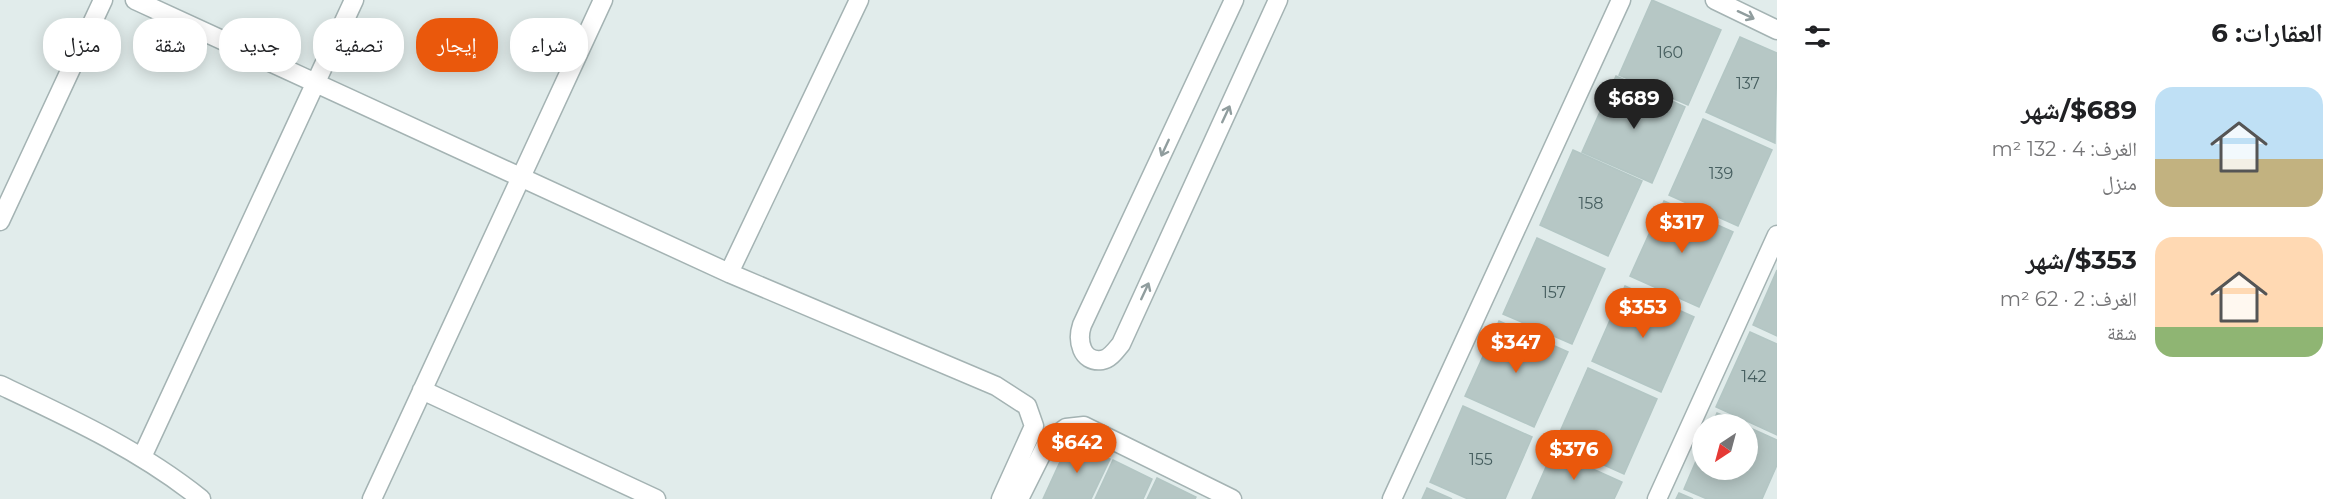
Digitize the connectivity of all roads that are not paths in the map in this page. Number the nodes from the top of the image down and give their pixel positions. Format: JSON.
{"nodes":[{"id":1,"x":103,"y":0,"type":"edge"},
{"id":2,"x":135,"y":0,"type":"edge"},
{"id":3,"x":354,"y":0,"type":"edge"},
{"id":4,"x":603,"y":0,"type":"edge"},
{"id":5,"x":860,"y":0,"type":"edge"},
{"id":6,"x":1234,"y":0,"type":"edge"},
{"id":7,"x":1278,"y":0,"type":"edge"},
{"id":8,"x":1621,"y":0,"type":"edge"},
{"id":9,"x":1715,"y":0,"type":"edge"},
{"id":10,"x":1777,"y":30,"type":"edge"},
{"id":11,"x":316,"y":83,"type":"junction"},
{"id":12,"x":521,"y":177,"type":"junction"},
{"id":13,"x":0,"y":221,"type":"edge"},
{"id":14,"x":1777,"y":235,"type":"edge"},
{"id":15,"x":729,"y":273,"type":"junction"},
{"id":16,"x":0,"y":385,"type":"edge"},
{"id":17,"x":422,"y":390,"type":"junction"},
{"id":18,"x":142,"y":457,"type":"junction"},
{"id":19,"x":201,"y":499,"type":"edge"},
{"id":20,"x":372,"y":499,"type":"edge"},
{"id":21,"x":656,"y":499,"type":"edge"},
{"id":22,"x":1001,"y":499,"type":"edge"},
{"id":23,"x":1019,"y":499,"type":"edge"},
{"id":24,"x":1232,"y":499,"type":"edge"},
{"id":25,"x":1392,"y":499,"type":"edge"},
{"id":26,"x":1657,"y":499,"type":"edge"}],
"edges":[{"from":1,"to":13,"type":"street"},
{"from":2,"to":11,"type":"street"},
{"from":3,"to":11,"type":"street"},
{"from":4,"to":12,"type":"street"},
{"from":5,"to":15,"type":"street"},
{"from":6,"to":7,"type":"street","one_way":true},
{"from":8,"to":25,"type":"street"},
{"from":9,"to":10,"type":"street","one_way":true},
{"from":11,"to":12,"type":"street"},
{"from":11,"to":18,"type":"street"},
{"from":12,"to":15,"type":"street"},
{"from":12,"to":17,"type":"street"},
{"from":14,"to":26,"type":"street"},
{"from":15,"to":22,"type":"street"},
{"from":16,"to":18,"type":"street"},
{"from":17,"to":20,"type":"street"},
{"from":17,"to":21,"type":"street"},
{"from":18,"to":19,"type":"street"},
{"from":23,"to":24,"type":"street"}]}
